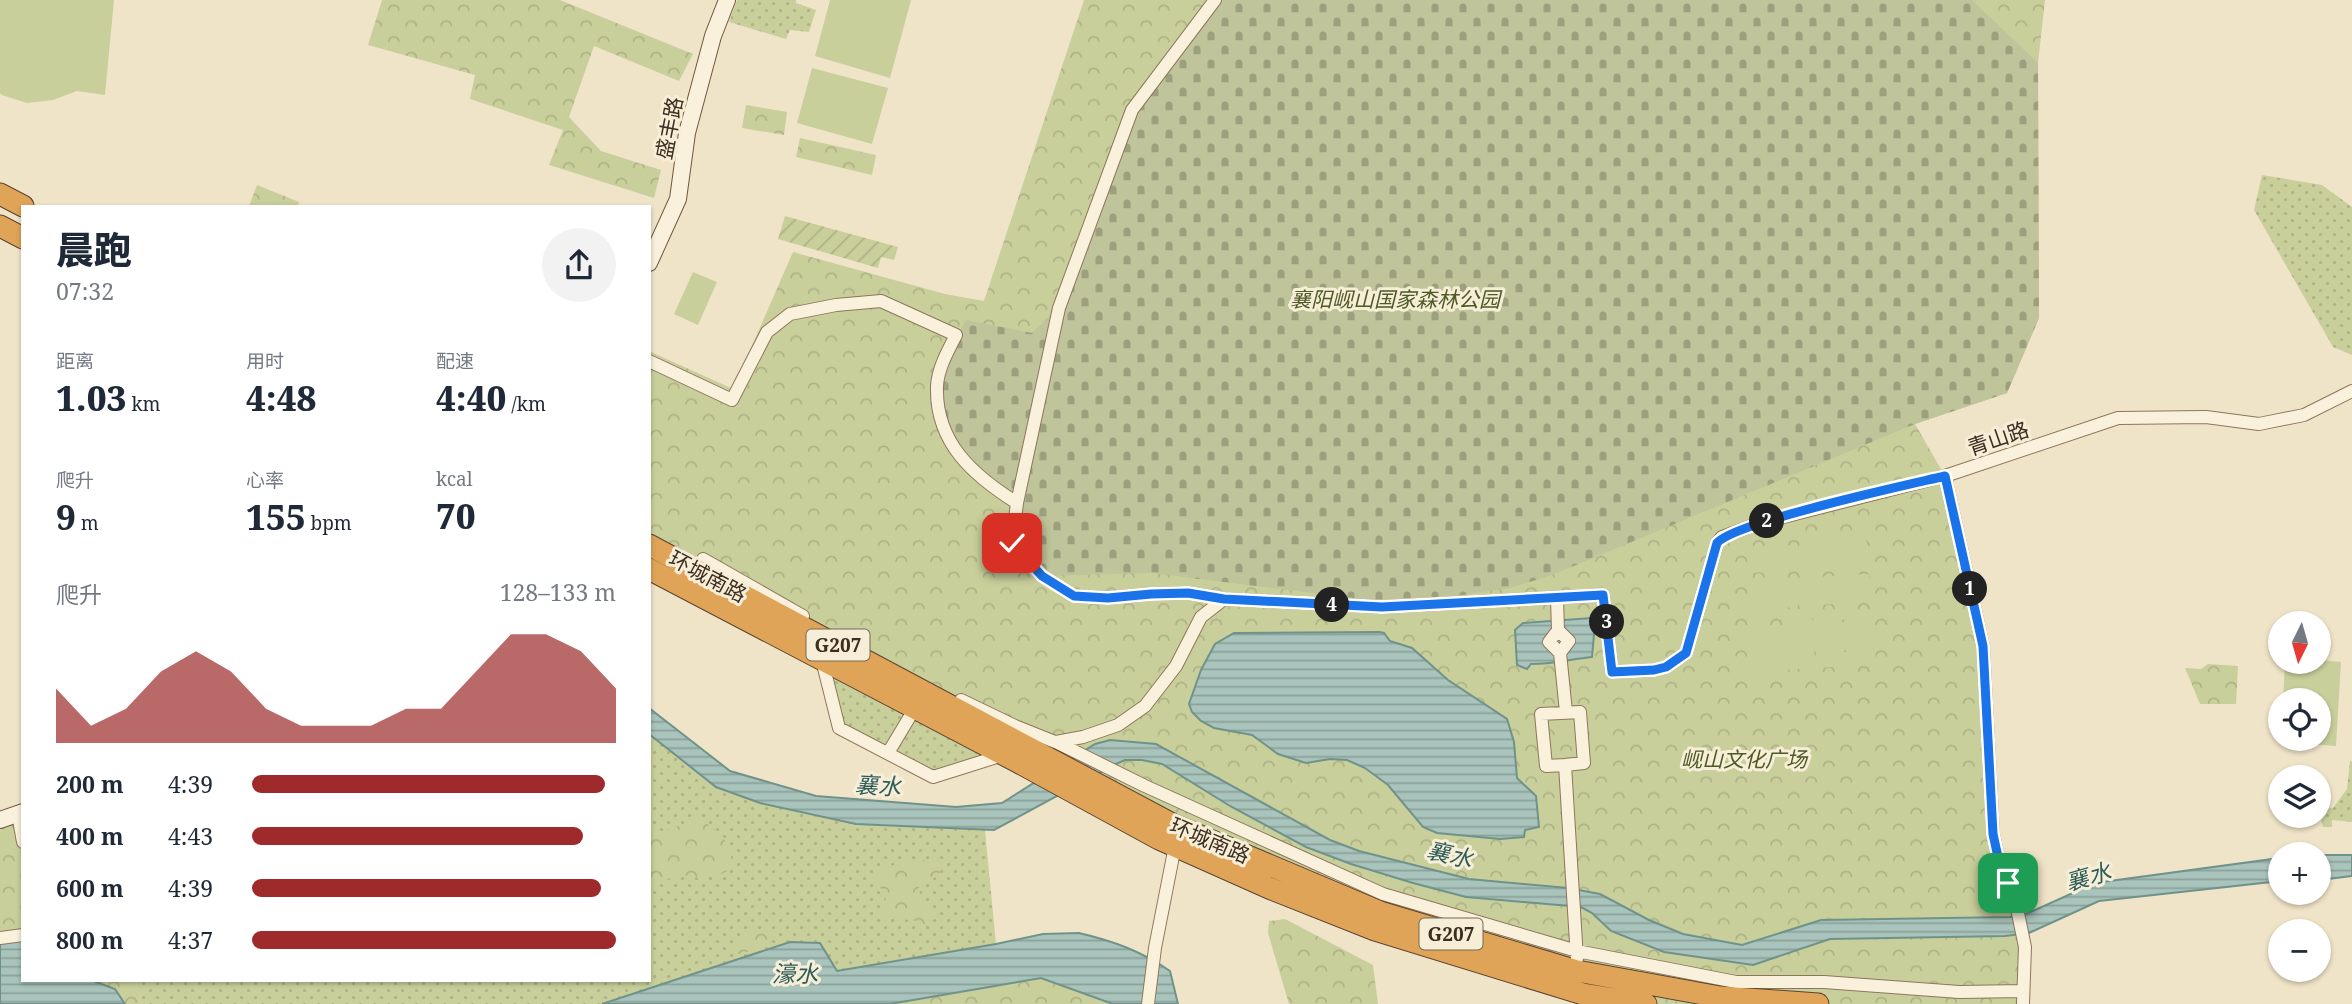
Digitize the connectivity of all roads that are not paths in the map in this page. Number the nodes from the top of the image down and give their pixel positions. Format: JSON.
{"nodes":[{"id":1,"x":727,"y":0,"type":"edge"},
{"id":2,"x":1215,"y":0,"type":"edge"},
{"id":3,"x":0,"y":194,"type":"edge"},
{"id":4,"x":21,"y":205,"type":"edge"},
{"id":5,"x":0,"y":211,"type":"edge"},
{"id":6,"x":21,"y":222,"type":"edge"},
{"id":7,"x":0,"y":226,"type":"edge"},
{"id":8,"x":21,"y":237,"type":"edge"},
{"id":9,"x":0,"y":239,"type":"edge"},
{"id":10,"x":21,"y":250,"type":"edge"},
{"id":11,"x":651,"y":259,"type":"edge"},
{"id":12,"x":651,"y":362,"type":"edge"},
{"id":13,"x":2352,"y":391,"type":"edge"},
{"id":14,"x":1945,"y":476,"type":"junction"},
{"id":15,"x":1017,"y":503,"type":"junction"},
{"id":16,"x":651,"y":546,"type":"edge"},
{"id":17,"x":703,"y":559,"type":"dead end"},
{"id":18,"x":651,"y":570,"type":"edge"},
{"id":19,"x":1557,"y":598,"type":"junction"},
{"id":20,"x":1224,"y":599,"type":"junction"},
{"id":21,"x":822,"y":660,"type":"junction"},
{"id":22,"x":915,"y":708,"type":"junction"},
{"id":23,"x":1566,"y":712,"type":"junction"},
{"id":24,"x":1056,"y":742,"type":"junction"},
{"id":25,"x":888,"y":753,"type":"junction"},
{"id":26,"x":1015,"y":754,"type":"junction"},
{"id":27,"x":1565,"y":765,"type":"junction"},
{"id":28,"x":1109,"y":780,"type":"junction"},
{"id":29,"x":20,"y":813,"type":"edge"},
{"id":30,"x":0,"y":820,"type":"edge"},
{"id":31,"x":1175,"y":846,"type":"junction"},
{"id":32,"x":21,"y":935,"type":"edge"},
{"id":33,"x":0,"y":939,"type":"edge"},
{"id":34,"x":1577,"y":961,"type":"junction"},
{"id":35,"x":2023,"y":997,"type":"edge"},
{"id":36,"x":1583,"y":999,"type":"edge"},
{"id":37,"x":1148,"y":1004,"type":"edge"},
{"id":38,"x":1646,"y":1004,"type":"edge"},
{"id":39,"x":1818,"y":1004,"type":"edge"}],
"edges":[{"from":1,"to":11,"type":"street","name":"盛丰路"},
{"from":2,"to":15,"type":"street"},
{"from":3,"to":4,"type":"highway"},
{"from":5,"to":6,"type":"highway"},
{"from":7,"to":8,"type":"highway"},
{"from":9,"to":10,"type":"highway"},
{"from":12,"to":15,"type":"street"},
{"from":13,"to":14,"type":"street","name":"青山路"},
{"from":14,"to":19,"type":"street","name":"青山路"},
{"from":14,"to":35,"type":"street"},
{"from":15,"to":20,"type":"street"},
{"from":16,"to":26,"type":"highway","name":"环城南路","number":"G207"},
{"from":17,"to":24,"type":"street"},
{"from":18,"to":21,"type":"highway","name":"环城南路"},
{"from":19,"to":20,"type":"street"},
{"from":19,"to":23,"type":"street"},
{"from":20,"to":24,"type":"street"},
{"from":21,"to":22,"type":"highway","name":"环城南路"},
{"from":21,"to":25,"type":"street"},
{"from":22,"to":25,"type":"street"},
{"from":22,"to":26,"type":"highway","name":"环城南路"},
{"from":23,"to":27,"type":"street"},
{"from":23,"to":27,"type":"street"},
{"from":24,"to":28,"type":"street"},
{"from":25,"to":26,"type":"street"},
{"from":26,"to":28,"type":"highway","name":"环城南路","number":"G207"},
{"from":26,"to":31,"type":"highway","name":"环城南路"},
{"from":27,"to":34,"type":"street"},
{"from":28,"to":34,"type":"highway","name":"环城南路","number":"G207"},
{"from":29,"to":30,"type":"street"},
{"from":31,"to":36,"type":"highway","name":"环城南路"},
{"from":31,"to":37,"type":"street"},
{"from":32,"to":33,"type":"street"},
{"from":34,"to":35,"type":"street"},
{"from":34,"to":36,"type":"street"},
{"from":34,"to":39,"type":"highway","name":"环城南路","number":"G207"},
{"from":36,"to":38,"type":"highway","name":"环城南路"}]}
